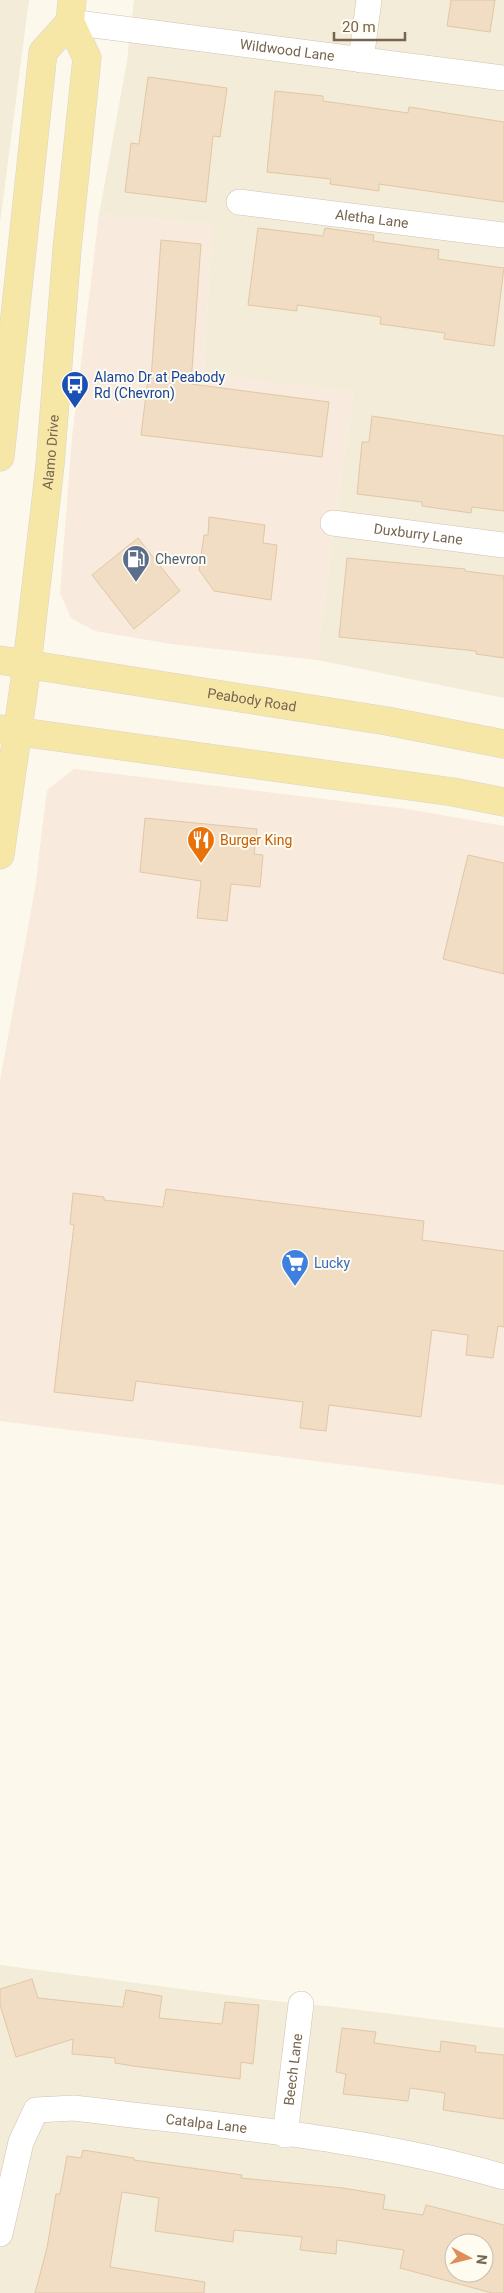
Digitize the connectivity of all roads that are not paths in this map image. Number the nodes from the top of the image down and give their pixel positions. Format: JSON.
{"nodes":[{"id":1,"x":369,"y":0,"type":"edge"},
{"id":2,"x":71,"y":11,"type":"edge"},
{"id":3,"x":361,"y":60,"type":"junction"},
{"id":4,"x":504,"y":78,"type":"edge"},
{"id":5,"x":239,"y":202,"type":"dead end"},
{"id":6,"x":504,"y":235,"type":"edge"},
{"id":7,"x":0,"y":457,"type":"edge"},
{"id":8,"x":333,"y":523,"type":"dead end"},
{"id":9,"x":504,"y":545,"type":"edge"},
{"id":10,"x":0,"y":660,"type":"edge"},
{"id":11,"x":27,"y":665,"type":"junction"},
{"id":12,"x":9,"y":731,"type":"edge"},
{"id":13,"x":504,"y":744,"type":"edge"},
{"id":14,"x":504,"y":802,"type":"edge"},
{"id":15,"x":0,"y":855,"type":"edge"},
{"id":16,"x":301,"y":2004,"type":"dead end"},
{"id":17,"x":285,"y":2135,"type":"junction"},
{"id":18,"x":504,"y":2177,"type":"edge"},
{"id":19,"x":0,"y":2234,"type":"edge"}],
"edges":[{"from":1,"to":3,"type":"street"},
{"from":2,"to":3,"type":"street","name":"Wildwood Lane"},
{"from":2,"to":7,"type":"main road"},
{"from":2,"to":11,"type":"main road","name":"Alamo Drive"},
{"from":3,"to":4,"type":"street","name":"Wildwood Lane"},
{"from":5,"to":6,"type":"street","name":"Aletha Lane"},
{"from":8,"to":9,"type":"street","name":"Duxburry Lane"},
{"from":10,"to":11,"type":"main road","name":"Peabody Road"},
{"from":11,"to":12,"type":"main road","name":"Alamo Drive"},
{"from":11,"to":13,"type":"main road","name":"Peabody Road"},
{"from":12,"to":14,"type":"main road"},
{"from":12,"to":15,"type":"main road","name":"Alamo Drive"},
{"from":16,"to":17,"type":"street","name":"Beech Lane"},
{"from":17,"to":18,"type":"street","name":"Catalpa Lane"},
{"from":17,"to":19,"type":"street","name":"Catalpa Lane"}]}
